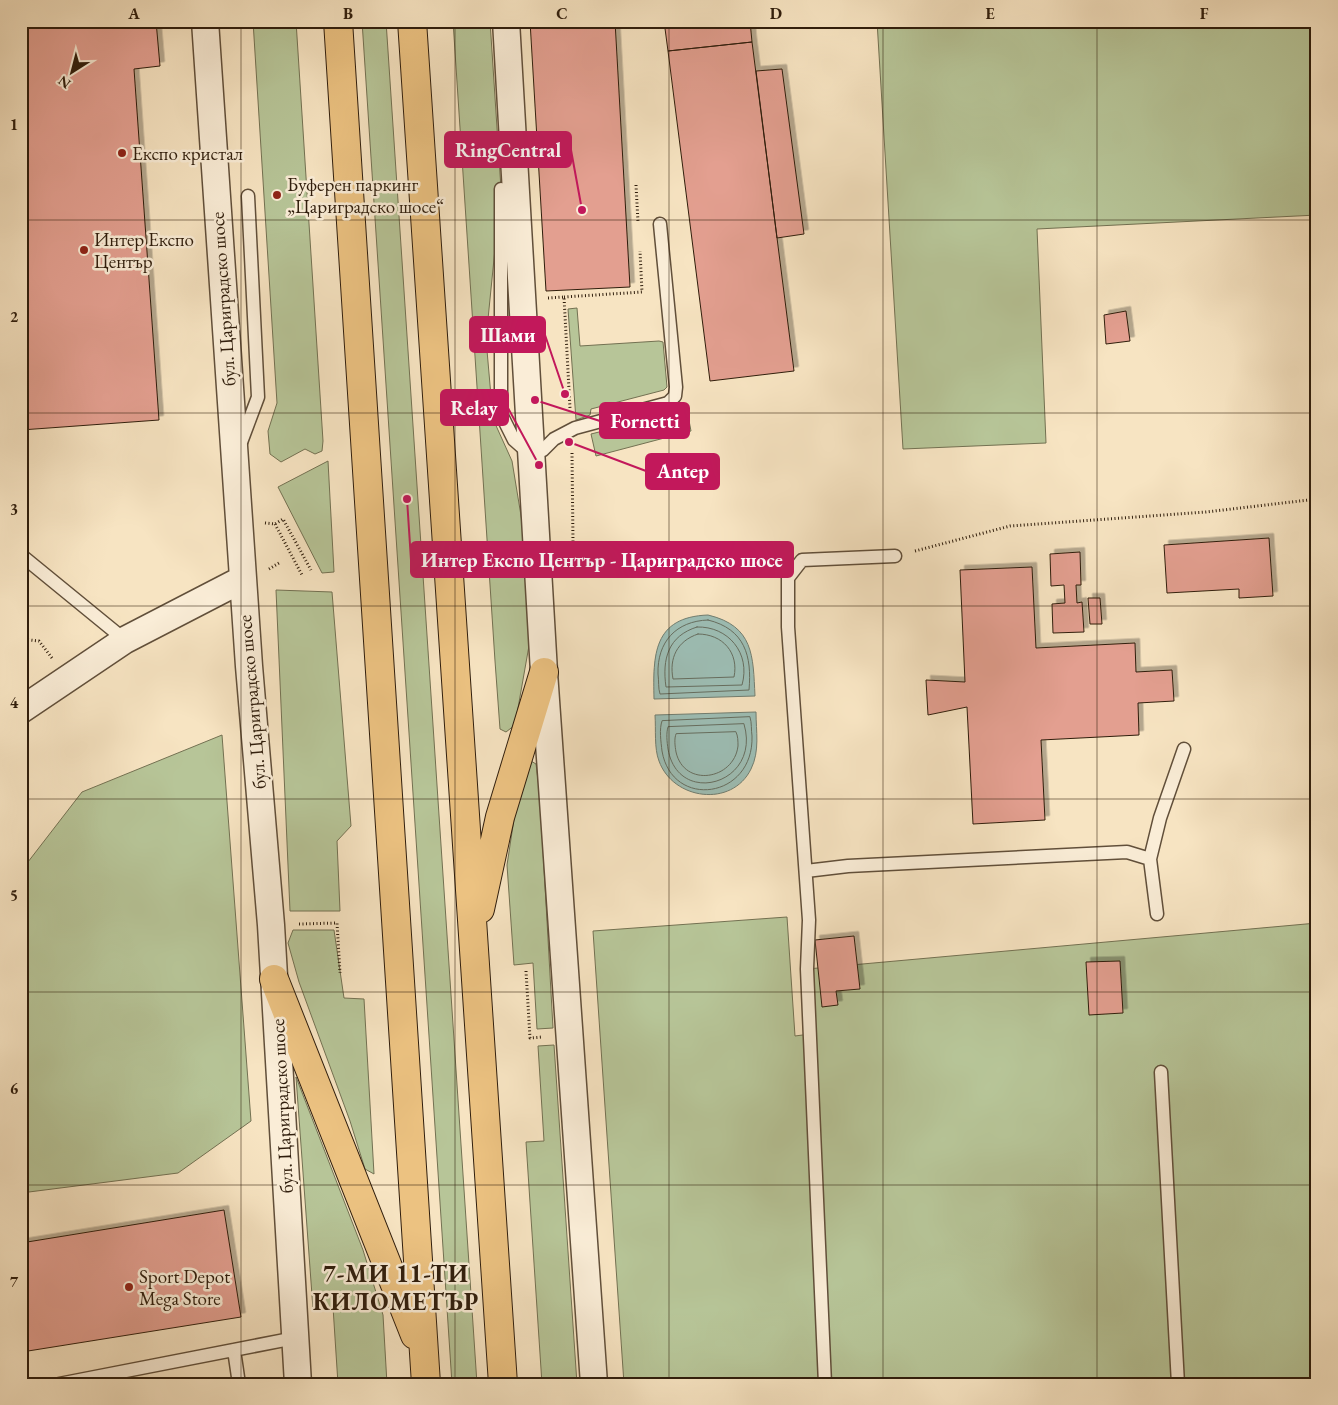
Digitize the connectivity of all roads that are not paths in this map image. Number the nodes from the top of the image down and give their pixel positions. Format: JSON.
{"nodes":[{"id":1,"x":205,"y":21,"type":"edge"},
{"id":2,"x":338,"y":21,"type":"edge"},
{"id":3,"x":412,"y":21,"type":"edge"},
{"id":4,"x":506,"y":21,"type":"edge"},
{"id":5,"x":501,"y":189,"type":"dead end"},
{"id":6,"x":248,"y":196,"type":"dead end"},
{"id":7,"x":660,"y":224,"type":"dead end"},
{"id":8,"x":531,"y":456,"type":"junction"},
{"id":9,"x":234,"y":461,"type":"junction"},
{"id":10,"x":21,"y":555,"type":"edge"},
{"id":11,"x":895,"y":556,"type":"road end"},
{"id":12,"x":243,"y":579,"type":"junction"},
{"id":13,"x":126,"y":640,"type":"junction"},
{"id":14,"x":544,"y":672,"type":"junction"},
{"id":15,"x":21,"y":710,"type":"edge"},
{"id":16,"x":1184,"y":748,"type":"dead end"},
{"id":17,"x":1150,"y":859,"type":"junction"},
{"id":18,"x":806,"y":870,"type":"junction"},
{"id":19,"x":1157,"y":914,"type":"dead end"},
{"id":20,"x":474,"y":940,"type":"junction"},
{"id":21,"x":274,"y":979,"type":"junction"},
{"id":22,"x":1161,"y":1072,"type":"dead end"},
{"id":23,"x":295,"y":1338,"type":"junction"},
{"id":24,"x":234,"y":1350,"type":"junction"},
{"id":25,"x":425,"y":1371,"type":"edge"},
{"id":26,"x":59,"y":1384,"type":"edge"},
{"id":27,"x":239,"y":1384,"type":"edge"},
{"id":28,"x":298,"y":1384,"type":"edge"},
{"id":29,"x":503,"y":1384,"type":"edge"},
{"id":30,"x":594,"y":1384,"type":"edge"},
{"id":31,"x":825,"y":1384,"type":"edge"},
{"id":32,"x":1178,"y":1384,"type":"edge"}],
"edges":[{"from":1,"to":9,"type":"street","name":"бул. Цариградско шосе"},
{"from":2,"to":25,"type":"highway"},
{"from":3,"to":20,"type":"highway"},
{"from":4,"to":8,"type":"street"},
{"from":5,"to":8,"type":"lane"},
{"from":6,"to":9,"type":"lane"},
{"from":7,"to":8,"type":"lane"},
{"from":8,"to":14,"type":"street"},
{"from":9,"to":12,"type":"street","name":"бул. Цариградско шосе"},
{"from":10,"to":13,"type":"lane"},
{"from":11,"to":18,"type":"lane"},
{"from":12,"to":13,"type":"street"},
{"from":12,"to":21,"type":"street","name":"бул. Цариградско шосе"},
{"from":13,"to":15,"type":"street"},
{"from":14,"to":20,"type":"highway"},
{"from":14,"to":30,"type":"street"},
{"from":16,"to":17,"type":"lane"},
{"from":17,"to":18,"type":"lane"},
{"from":17,"to":19,"type":"lane"},
{"from":18,"to":31,"type":"lane"},
{"from":20,"to":29,"type":"highway"},
{"from":21,"to":23,"type":"street","name":"бул. Цариградско шосе"},
{"from":21,"to":25,"type":"highway"},
{"from":22,"to":32,"type":"lane"},
{"from":23,"to":24,"type":"lane"},
{"from":23,"to":28,"type":"street","name":"бул. Цариградско шосе"},
{"from":24,"to":26,"type":"lane"},
{"from":24,"to":27,"type":"lane"}]}
